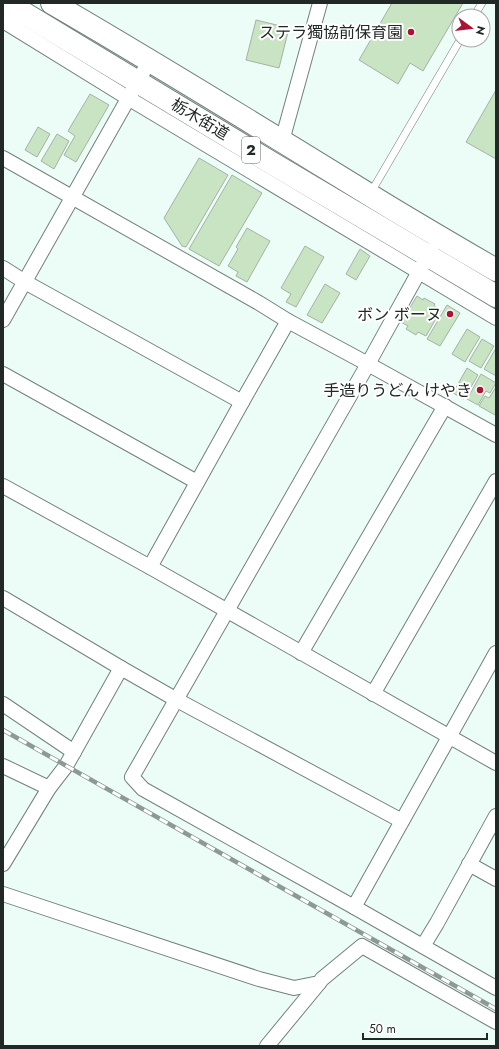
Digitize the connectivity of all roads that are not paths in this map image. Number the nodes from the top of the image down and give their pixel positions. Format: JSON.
{"nodes":[{"id":1,"x":7,"y":3,"type":"edge"},
{"id":2,"x":52,"y":3,"type":"edge"},
{"id":3,"x":320,"y":3,"type":"edge"},
{"id":4,"x":3,"y":21,"type":"edge"},
{"id":5,"x":455,"y":48,"type":"edge"},
{"id":6,"x":150,"y":60,"type":"junction"},
{"id":7,"x":133,"y":90,"type":"junction"},
{"id":8,"x":282,"y":140,"type":"junction"},
{"id":9,"x":3,"y":158,"type":"edge"},
{"id":10,"x":369,"y":195,"type":"junction"},
{"id":11,"x":72,"y":197,"type":"junction"},
{"id":12,"x":439,"y":236,"type":"junction"},
{"id":13,"x":424,"y":264,"type":"junction"},
{"id":14,"x":3,"y":268,"type":"edge"},
{"id":15,"x":496,"y":270,"type":"edge"},
{"id":16,"x":25,"y":282,"type":"junction"},
{"id":17,"x":496,"y":296,"type":"edge"},
{"id":18,"x":496,"y":318,"type":"edge"},
{"id":19,"x":3,"y":320,"type":"edge"},
{"id":20,"x":288,"y":321,"type":"junction"},
{"id":21,"x":368,"y":364,"type":"junction"},
{"id":22,"x":3,"y":374,"type":"edge"},
{"id":23,"x":242,"y":402,"type":"junction"},
{"id":24,"x":445,"y":406,"type":"junction"},
{"id":25,"x":496,"y":435,"type":"edge"},
{"id":26,"x":496,"y":481,"type":"edge"},
{"id":27,"x":197,"y":482,"type":"junction"},
{"id":28,"x":3,"y":486,"type":"edge"},
{"id":29,"x":150,"y":567,"type":"junction"},
{"id":30,"x":3,"y":598,"type":"edge"},
{"id":31,"x":227,"y":610,"type":"junction"},
{"id":32,"x":301,"y":653,"type":"junction"},
{"id":33,"x":496,"y":653,"type":"edge"},
{"id":34,"x":121,"y":668,"type":"junction"},
{"id":35,"x":374,"y":694,"type":"junction"},
{"id":36,"x":177,"y":700,"type":"junction"},
{"id":37,"x":3,"y":704,"type":"edge"},
{"id":38,"x":449,"y":737,"type":"junction"},
{"id":39,"x":74,"y":752,"type":"junction"},
{"id":40,"x":496,"y":763,"type":"edge"},
{"id":41,"x":3,"y":766,"type":"edge"},
{"id":42,"x":49,"y":788,"type":"junction"},
{"id":43,"x":496,"y":816,"type":"edge"},
{"id":44,"x":402,"y":821,"type":"junction"},
{"id":45,"x":3,"y":864,"type":"edge"},
{"id":46,"x":469,"y":864,"type":"junction"},
{"id":47,"x":496,"y":879,"type":"edge"},
{"id":48,"x":3,"y":894,"type":"edge"},
{"id":49,"x":354,"y":907,"type":"junction"},
{"id":50,"x":423,"y":946,"type":"junction"},
{"id":51,"x":319,"y":983,"type":"junction"},
{"id":52,"x":496,"y":988,"type":"edge"},
{"id":53,"x":496,"y":1022,"type":"edge"},
{"id":54,"x":267,"y":1046,"type":"edge"}],
"edges":[{"from":1,"to":7,"type":"main road","name":"栃木街道","number":"2"},
{"from":2,"to":6,"type":"main road","name":"栃木街道","number":"2"},
{"from":3,"to":8,"type":"street"},
{"from":4,"to":7,"type":"street"},
{"from":5,"to":10,"type":"lane"},
{"from":6,"to":7,"type":"street"},
{"from":6,"to":8,"type":"main road","name":"栃木街道","number":"2"},
{"from":7,"to":11,"type":"street"},
{"from":7,"to":13,"type":"main road","name":"栃木街道","number":"2"},
{"from":8,"to":10,"type":"main road","name":"栃木街道","number":"2"},
{"from":9,"to":11,"type":"street"},
{"from":10,"to":12,"type":"main road","name":"栃木街道","number":"2"},
{"from":11,"to":16,"type":"street"},
{"from":11,"to":20,"type":"street"},
{"from":12,"to":13,"type":"street"},
{"from":12,"to":15,"type":"main road","name":"栃木街道","number":"2"},
{"from":13,"to":17,"type":"main road","name":"栃木街道","number":"2"},
{"from":13,"to":18,"type":"street"},
{"from":13,"to":21,"type":"street"},
{"from":14,"to":16,"type":"street"},
{"from":16,"to":19,"type":"street"},
{"from":16,"to":23,"type":"street"},
{"from":20,"to":21,"type":"street"},
{"from":20,"to":23,"type":"street"},
{"from":21,"to":24,"type":"street"},
{"from":21,"to":31,"type":"street"},
{"from":22,"to":27,"type":"street"},
{"from":23,"to":27,"type":"street"},
{"from":24,"to":25,"type":"street"},
{"from":24,"to":32,"type":"street"},
{"from":26,"to":35,"type":"street"},
{"from":27,"to":29,"type":"street"},
{"from":28,"to":29,"type":"street"},
{"from":29,"to":31,"type":"street"},
{"from":30,"to":34,"type":"street"},
{"from":31,"to":32,"type":"street"},
{"from":31,"to":36,"type":"street"},
{"from":32,"to":35,"type":"street"},
{"from":33,"to":38,"type":"street"},
{"from":34,"to":36,"type":"street"},
{"from":34,"to":39,"type":"street"},
{"from":35,"to":38,"type":"street"},
{"from":36,"to":44,"type":"street"},
{"from":36,"to":49,"type":"street"},
{"from":37,"to":39,"type":"street"},
{"from":38,"to":40,"type":"street"},
{"from":38,"to":44,"type":"street"},
{"from":39,"to":42,"type":"street"},
{"from":41,"to":42,"type":"street"},
{"from":42,"to":45,"type":"street"},
{"from":43,"to":46,"type":"street"},
{"from":44,"to":49,"type":"street"},
{"from":46,"to":47,"type":"street"},
{"from":46,"to":50,"type":"street"},
{"from":48,"to":51,"type":"street"},
{"from":49,"to":50,"type":"street"},
{"from":50,"to":52,"type":"street"},
{"from":51,"to":53,"type":"street"},
{"from":51,"to":54,"type":"street"}]}
